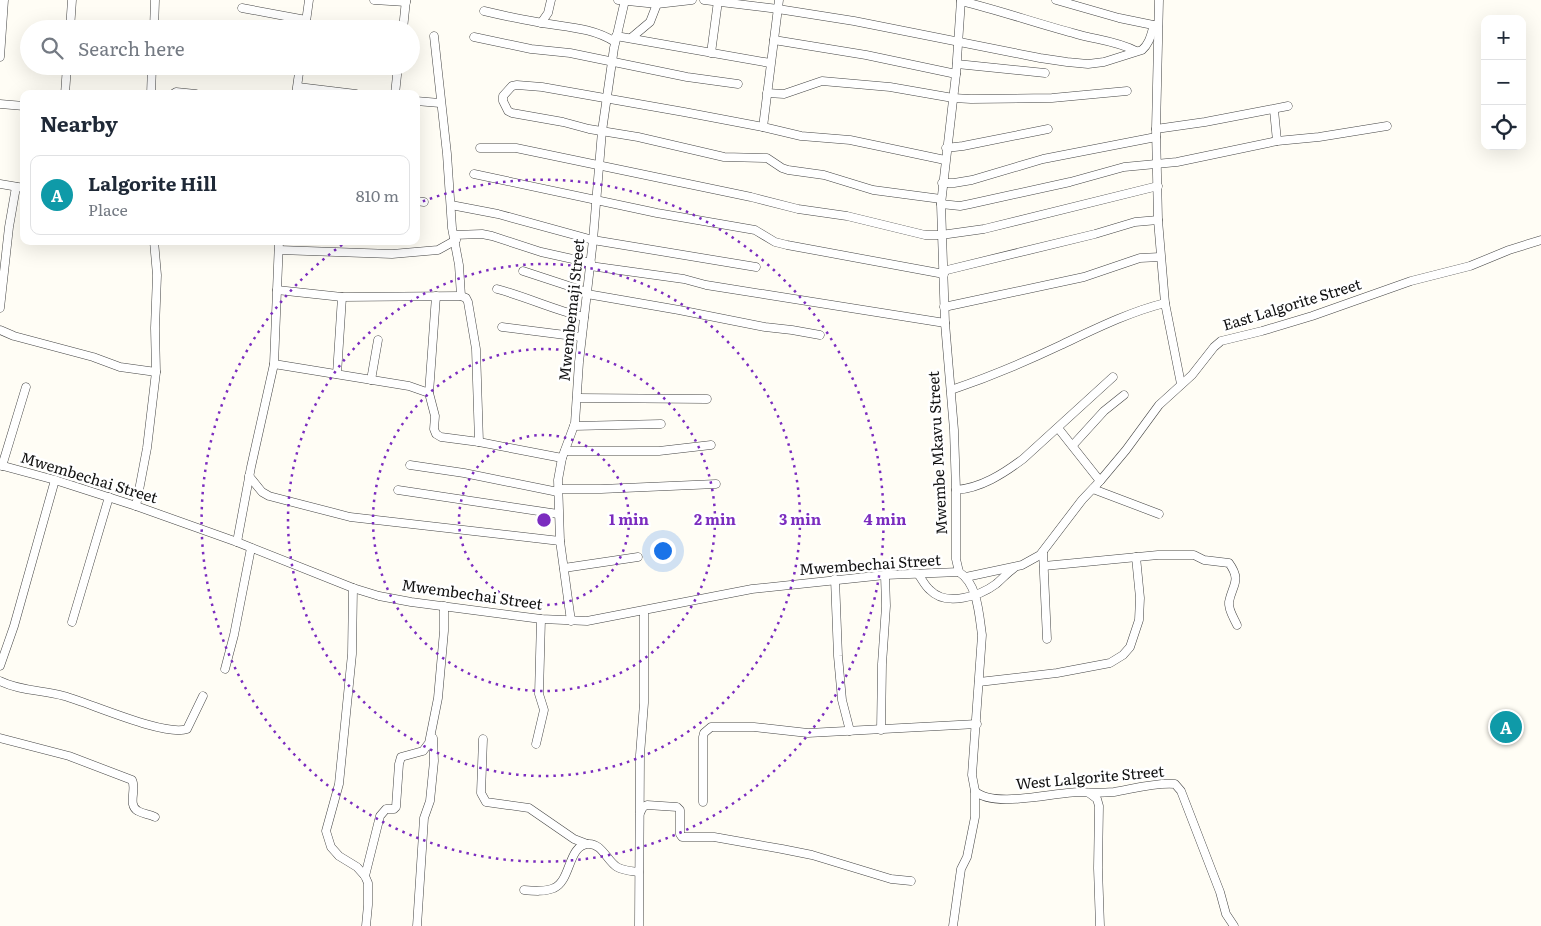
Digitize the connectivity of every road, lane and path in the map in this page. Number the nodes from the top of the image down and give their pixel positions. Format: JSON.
{"nodes":[{"id":1,"x":4,"y":0,"type":"edge"},
{"id":2,"x":72,"y":0,"type":"edge"},
{"id":3,"x":156,"y":0,"type":"edge"},
{"id":4,"x":309,"y":0,"type":"edge"},
{"id":5,"x":374,"y":0,"type":"edge"},
{"id":6,"x":550,"y":0,"type":"edge"},
{"id":7,"x":622,"y":0,"type":"edge"},
{"id":8,"x":692,"y":0,"type":"edge"},
{"id":9,"x":704,"y":0,"type":"edge"},
{"id":10,"x":779,"y":0,"type":"edge"},
{"id":11,"x":1056,"y":0,"type":"edge"},
{"id":12,"x":1159,"y":0,"type":"edge"},
{"id":13,"x":406,"y":1,"type":"edge"},
{"id":14,"x":718,"y":1,"type":"edge"},
{"id":15,"x":961,"y":1,"type":"edge"},
{"id":16,"x":662,"y":2,"type":"edge"},
{"id":17,"x":242,"y":8,"type":"dead end"},
{"id":18,"x":778,"y":9,"type":"junction"},
{"id":19,"x":484,"y":11,"type":"dead end"},
{"id":20,"x":71,"y":20,"type":"edge"},
{"id":21,"x":155,"y":20,"type":"edge"},
{"id":22,"x":306,"y":20,"type":"joint"},
{"id":23,"x":404,"y":20,"type":"edge"},
{"id":24,"x":541,"y":23,"type":"junction"},
{"id":25,"x":1156,"y":25,"type":"junction"},
{"id":26,"x":434,"y":36,"type":"dead end"},
{"id":27,"x":474,"y":38,"type":"dead end"},
{"id":28,"x":631,"y":38,"type":"junction"},
{"id":29,"x":616,"y":39,"type":"junction"},
{"id":30,"x":774,"y":40,"type":"junction"},
{"id":31,"x":959,"y":42,"type":"junction"},
{"id":32,"x":1136,"y":51,"type":"junction"},
{"id":33,"x":711,"y":53,"type":"junction"},
{"id":34,"x":0,"y":56,"type":"edge"},
{"id":35,"x":612,"y":61,"type":"junction"},
{"id":36,"x":770,"y":63,"type":"junction"},
{"id":37,"x":957,"y":64,"type":"junction"},
{"id":38,"x":956,"y":74,"type":"junction"},
{"id":39,"x":1045,"y":74,"type":"dead end"},
{"id":40,"x":66,"y":75,"type":"edge"},
{"id":41,"x":152,"y":75,"type":"edge"},
{"id":42,"x":299,"y":75,"type":"edge"},
{"id":43,"x":397,"y":75,"type":"edge"},
{"id":44,"x":738,"y":84,"type":"dead end"},
{"id":45,"x":65,"y":90,"type":"edge"},
{"id":46,"x":151,"y":90,"type":"edge"},
{"id":47,"x":297,"y":90,"type":"edge"},
{"id":48,"x":395,"y":90,"type":"edge"},
{"id":49,"x":1127,"y":91,"type":"dead end"},
{"id":50,"x":767,"y":93,"type":"junction"},
{"id":51,"x":608,"y":98,"type":"junction"},
{"id":52,"x":953,"y":98,"type":"junction"},
{"id":53,"x":420,"y":101,"type":"edge"},
{"id":54,"x":440,"y":103,"type":"junction"},
{"id":55,"x":0,"y":104,"type":"edge"},
{"id":56,"x":20,"y":106,"type":"edge"},
{"id":57,"x":1288,"y":106,"type":"dead end"},
{"id":58,"x":1274,"y":110,"type":"junction"},
{"id":59,"x":1387,"y":126,"type":"dead end"},
{"id":60,"x":762,"y":127,"type":"junction"},
{"id":61,"x":1048,"y":129,"type":"dead end"},
{"id":62,"x":602,"y":130,"type":"junction"},
{"id":63,"x":1156,"y":133,"type":"junction"},
{"id":64,"x":1277,"y":141,"type":"junction"},
{"id":65,"x":480,"y":148,"type":"dead end"},
{"id":66,"x":946,"y":148,"type":"junction"},
{"id":67,"x":945,"y":160,"type":"junction"},
{"id":68,"x":1157,"y":163,"type":"junction"},
{"id":69,"x":600,"y":166,"type":"junction"},
{"id":70,"x":474,"y":174,"type":"dead end"},
{"id":71,"x":942,"y":183,"type":"junction"},
{"id":72,"x":0,"y":184,"type":"edge"},
{"id":73,"x":1158,"y":186,"type":"junction"},
{"id":74,"x":20,"y":188,"type":"edge"},
{"id":75,"x":597,"y":200,"type":"junction"},
{"id":76,"x":941,"y":202,"type":"junction"},
{"id":77,"x":451,"y":205,"type":"junction"},
{"id":78,"x":1158,"y":220,"type":"junction"},
{"id":79,"x":941,"y":235,"type":"junction"},
{"id":80,"x":455,"y":238,"type":"junction"},
{"id":81,"x":593,"y":240,"type":"junction"},
{"id":82,"x":1541,"y":240,"type":"edge"},
{"id":83,"x":154,"y":245,"type":"edge"},
{"id":84,"x":279,"y":245,"type":"edge"},
{"id":85,"x":279,"y":250,"type":"junction"},
{"id":86,"x":1160,"y":257,"type":"junction"},
{"id":87,"x":590,"y":264,"type":"junction"},
{"id":88,"x":756,"y":267,"type":"dead end"},
{"id":89,"x":523,"y":271,"type":"dead end"},
{"id":90,"x":943,"y":273,"type":"junction"},
{"id":91,"x":2,"y":284,"type":"edge"},
{"id":92,"x":497,"y":289,"type":"dead end"},
{"id":93,"x":277,"y":290,"type":"junction"},
{"id":94,"x":587,"y":293,"type":"junction"},
{"id":95,"x":436,"y":296,"type":"junction"},
{"id":96,"x":461,"y":296,"type":"junction"},
{"id":97,"x":342,"y":297,"type":"junction"},
{"id":98,"x":1165,"y":303,"type":"junction"},
{"id":99,"x":944,"y":307,"type":"junction"},
{"id":100,"x":0,"y":308,"type":"edge"},
{"id":101,"x":584,"y":317,"type":"junction"},
{"id":102,"x":945,"y":323,"type":"junction"},
{"id":103,"x":502,"y":326,"type":"dead end"},
{"id":104,"x":0,"y":330,"type":"edge"},
{"id":105,"x":820,"y":335,"type":"dead end"},
{"id":106,"x":581,"y":337,"type":"junction"},
{"id":107,"x":378,"y":340,"type":"dead end"},
{"id":108,"x":274,"y":364,"type":"junction"},
{"id":109,"x":156,"y":372,"type":"junction"},
{"id":110,"x":337,"y":374,"type":"junction"},
{"id":111,"x":1113,"y":378,"type":"dead end"},
{"id":112,"x":371,"y":380,"type":"junction"},
{"id":113,"x":1181,"y":384,"type":"junction"},
{"id":114,"x":26,"y":387,"type":"dead end"},
{"id":115,"x":951,"y":390,"type":"junction"},
{"id":116,"x":430,"y":393,"type":"junction"},
{"id":117,"x":1124,"y":395,"type":"dead end"},
{"id":118,"x":577,"y":398,"type":"junction"},
{"id":119,"x":707,"y":399,"type":"dead end"},
{"id":120,"x":661,"y":424,"type":"dead end"},
{"id":121,"x":574,"y":426,"type":"junction"},
{"id":122,"x":1058,"y":428,"type":"junction"},
{"id":123,"x":479,"y":442,"type":"junction"},
{"id":124,"x":710,"y":445,"type":"dead end"},
{"id":125,"x":1073,"y":445,"type":"junction"},
{"id":126,"x":564,"y":455,"type":"junction"},
{"id":127,"x":1,"y":465,"type":"edge"},
{"id":128,"x":410,"y":465,"type":"dead end"},
{"id":129,"x":249,"y":476,"type":"junction"},
{"id":130,"x":55,"y":480,"type":"junction"},
{"id":131,"x":1100,"y":481,"type":"junction"},
{"id":132,"x":716,"y":484,"type":"dead end"},
{"id":133,"x":1093,"y":489,"type":"junction"},
{"id":134,"x":398,"y":490,"type":"dead end"},
{"id":135,"x":558,"y":490,"type":"junction"},
{"id":136,"x":956,"y":490,"type":"junction"},
{"id":137,"x":109,"y":497,"type":"junction"},
{"id":138,"x":136,"y":506,"type":"junction"},
{"id":139,"x":558,"y":514,"type":"junction"},
{"id":140,"x":1159,"y":514,"type":"dead end"},
{"id":141,"x":560,"y":541,"type":"junction"},
{"id":142,"x":237,"y":542,"type":"junction"},
{"id":143,"x":251,"y":548,"type":"junction"},
{"id":144,"x":1043,"y":552,"type":"junction"},
{"id":145,"x":638,"y":557,"type":"dead end"},
{"id":146,"x":1136,"y":557,"type":"junction"},
{"id":147,"x":1017,"y":566,"type":"junction"},
{"id":148,"x":1044,"y":566,"type":"junction"},
{"id":149,"x":564,"y":568,"type":"junction"},
{"id":150,"x":918,"y":574,"type":"junction"},
{"id":151,"x":962,"y":574,"type":"junction"},
{"id":152,"x":885,"y":575,"type":"junction"},
{"id":153,"x":835,"y":580,"type":"junction"},
{"id":154,"x":353,"y":588,"type":"junction"},
{"id":155,"x":974,"y":596,"type":"junction"},
{"id":156,"x":444,"y":606,"type":"junction"},
{"id":157,"x":644,"y":611,"type":"junction"},
{"id":158,"x":541,"y":619,"type":"junction"},
{"id":159,"x":571,"y":621,"type":"junction"},
{"id":160,"x":72,"y":622,"type":"dead end"},
{"id":161,"x":1237,"y":625,"type":"dead end"},
{"id":162,"x":1047,"y":639,"type":"dead end"},
{"id":163,"x":0,"y":666,"type":"edge"},
{"id":164,"x":226,"y":669,"type":"dead end"},
{"id":165,"x":0,"y":681,"type":"edge"},
{"id":166,"x":979,"y":682,"type":"junction"},
{"id":167,"x":203,"y":696,"type":"dead end"},
{"id":168,"x":977,"y":724,"type":"junction"},
{"id":169,"x":881,"y":730,"type":"junction"},
{"id":170,"x":850,"y":731,"type":"junction"},
{"id":171,"x":431,"y":734,"type":"junction"},
{"id":172,"x":0,"y":738,"type":"edge"},
{"id":173,"x":483,"y":739,"type":"dead end"},
{"id":174,"x":536,"y":744,"type":"dead end"},
{"id":175,"x":975,"y":791,"type":"junction"},
{"id":176,"x":1088,"y":793,"type":"junction"},
{"id":177,"x":703,"y":802,"type":"dead end"},
{"id":178,"x":640,"y":813,"type":"junction"},
{"id":179,"x":154,"y":817,"type":"dead end"},
{"id":180,"x":587,"y":844,"type":"junction"},
{"id":181,"x":639,"y":872,"type":"junction"},
{"id":182,"x":365,"y":876,"type":"junction"},
{"id":183,"x":911,"y":881,"type":"dead end"},
{"id":184,"x":524,"y":890,"type":"dead end"},
{"id":185,"x":366,"y":926,"type":"edge"},
{"id":186,"x":417,"y":926,"type":"edge"},
{"id":187,"x":639,"y":926,"type":"edge"},
{"id":188,"x":953,"y":926,"type":"edge"},
{"id":189,"x":1100,"y":926,"type":"edge"},
{"id":190,"x":1234,"y":926,"type":"edge"}],
"edges":[{"from":1,"to":34,"type":"street"},
{"from":2,"to":20,"type":"street"},
{"from":3,"to":21,"type":"street"},
{"from":4,"to":22,"type":"street"},
{"from":5,"to":13,"type":"street"},
{"from":6,"to":24,"type":"street"},
{"from":7,"to":16,"type":"street"},
{"from":7,"to":29,"type":"street","name":"Mwembemaji Street"},
{"from":8,"to":16,"type":"street"},
{"from":9,"to":14,"type":"street"},
{"from":10,"to":18,"type":"street"},
{"from":11,"to":25,"type":"street"},
{"from":12,"to":25,"type":"street"},
{"from":13,"to":23,"type":"street"},
{"from":14,"to":18,"type":"street"},
{"from":14,"to":33,"type":"street"},
{"from":15,"to":31,"type":"street","name":"Mwembe Mkavu Street"},
{"from":15,"to":32,"type":"street"},
{"from":16,"to":28,"type":"street"},
{"from":17,"to":22,"type":"street"},
{"from":18,"to":30,"type":"street"},
{"from":18,"to":31,"type":"street"},
{"from":19,"to":24,"type":"street"},
{"from":24,"to":29,"type":"street"},
{"from":25,"to":32,"type":"street"},
{"from":25,"to":63,"type":"street"},
{"from":26,"to":54,"type":"street"},
{"from":27,"to":35,"type":"street"},
{"from":28,"to":29,"type":"street"},
{"from":28,"to":33,"type":"street"},
{"from":29,"to":35,"type":"street","name":"Mwembemaji Street"},
{"from":30,"to":36,"type":"street"},
{"from":30,"to":38,"type":"street"},
{"from":31,"to":32,"type":"street"},
{"from":31,"to":37,"type":"street","name":"Mwembe Mkavu Street"},
{"from":33,"to":36,"type":"street"},
{"from":35,"to":44,"type":"street"},
{"from":35,"to":51,"type":"street","name":"Mwembemaji Street"},
{"from":36,"to":50,"type":"street"},
{"from":37,"to":38,"type":"street","name":"Mwembe Mkavu Street"},
{"from":37,"to":39,"type":"street"},
{"from":38,"to":52,"type":"street","name":"Mwembe Mkavu Street"},
{"from":40,"to":45,"type":"street"},
{"from":41,"to":46,"type":"street"},
{"from":42,"to":47,"type":"street"},
{"from":43,"to":48,"type":"street"},
{"from":49,"to":52,"type":"street"},
{"from":50,"to":52,"type":"street"},
{"from":50,"to":60,"type":"street"},
{"from":51,"to":60,"type":"street"},
{"from":51,"to":62,"type":"street","name":"Mwembemaji Street"},
{"from":51,"to":62,"type":"street"},
{"from":52,"to":66,"type":"street","name":"Mwembe Mkavu Street"},
{"from":53,"to":54,"type":"street"},
{"from":54,"to":77,"type":"street"},
{"from":55,"to":56,"type":"street"},
{"from":57,"to":58,"type":"street"},
{"from":58,"to":63,"type":"street"},
{"from":58,"to":64,"type":"street"},
{"from":59,"to":64,"type":"street"},
{"from":60,"to":67,"type":"street"},
{"from":61,"to":66,"type":"street"},
{"from":62,"to":69,"type":"street","name":"Mwembemaji Street"},
{"from":62,"to":76,"type":"street"},
{"from":63,"to":68,"type":"street"},
{"from":63,"to":71,"type":"street"},
{"from":64,"to":68,"type":"street"},
{"from":65,"to":69,"type":"street"},
{"from":66,"to":67,"type":"street","name":"Mwembe Mkavu Street"},
{"from":67,"to":71,"type":"street","name":"Mwembe Mkavu Street"},
{"from":68,"to":73,"type":"street"},
{"from":68,"to":76,"type":"street"},
{"from":69,"to":75,"type":"street","name":"Mwembemaji Street"},
{"from":69,"to":79,"type":"street"},
{"from":70,"to":75,"type":"street"},
{"from":71,"to":76,"type":"street","name":"Mwembe Mkavu Street"},
{"from":72,"to":74,"type":"street"},
{"from":73,"to":78,"type":"street"},
{"from":73,"to":79,"type":"street"},
{"from":74,"to":91,"type":"street"},
{"from":75,"to":81,"type":"street","name":"Mwembemaji Street"},
{"from":75,"to":90,"type":"street"},
{"from":76,"to":79,"type":"street","name":"Mwembe Mkavu Street"},
{"from":77,"to":80,"type":"street"},
{"from":77,"to":81,"type":"street"},
{"from":78,"to":86,"type":"street"},
{"from":78,"to":90,"type":"street"},
{"from":79,"to":90,"type":"street","name":"Mwembe Mkavu Street"},
{"from":80,"to":85,"type":"street"},
{"from":80,"to":87,"type":"street"},
{"from":80,"to":96,"type":"street"},
{"from":81,"to":87,"type":"street","name":"Mwembemaji Street"},
{"from":81,"to":88,"type":"street"},
{"from":82,"to":113,"type":"street","name":"East Lalgorite Street"},
{"from":83,"to":109,"type":"street"},
{"from":84,"to":85,"type":"street"},
{"from":85,"to":93,"type":"street"},
{"from":86,"to":98,"type":"street"},
{"from":86,"to":99,"type":"street"},
{"from":87,"to":94,"type":"street","name":"Mwembemaji Street"},
{"from":87,"to":102,"type":"street"},
{"from":89,"to":94,"type":"street"},
{"from":90,"to":99,"type":"street","name":"Mwembe Mkavu Street"},
{"from":91,"to":100,"type":"street"},
{"from":92,"to":101,"type":"street"},
{"from":93,"to":97,"type":"street"},
{"from":93,"to":108,"type":"street"},
{"from":94,"to":101,"type":"street","name":"Mwembemaji Street"},
{"from":94,"to":105,"type":"street"},
{"from":95,"to":96,"type":"street"},
{"from":95,"to":97,"type":"street"},
{"from":95,"to":116,"type":"street"},
{"from":96,"to":123,"type":"street"},
{"from":97,"to":110,"type":"street"},
{"from":98,"to":113,"type":"street"},
{"from":98,"to":115,"type":"street"},
{"from":99,"to":102,"type":"street","name":"Mwembe Mkavu Street"},
{"from":101,"to":106,"type":"street","name":"Mwembemaji Street"},
{"from":102,"to":115,"type":"street","name":"Mwembe Mkavu Street"},
{"from":103,"to":106,"type":"street"},
{"from":104,"to":109,"type":"street"},
{"from":106,"to":118,"type":"street","name":"Mwembemaji Street"},
{"from":107,"to":112,"type":"street"},
{"from":108,"to":110,"type":"street"},
{"from":108,"to":129,"type":"street"},
{"from":109,"to":138,"type":"street"},
{"from":110,"to":112,"type":"street"},
{"from":111,"to":122,"type":"street"},
{"from":112,"to":116,"type":"street"},
{"from":113,"to":131,"type":"street","name":"East Lalgorite Street"},
{"from":114,"to":127,"type":"street"},
{"from":115,"to":136,"type":"street","name":"Mwembe Mkavu Street"},
{"from":116,"to":123,"type":"street"},
{"from":117,"to":125,"type":"street"},
{"from":118,"to":119,"type":"street"},
{"from":118,"to":121,"type":"street","name":"Mwembemaji Street"},
{"from":120,"to":121,"type":"street"},
{"from":121,"to":126,"type":"street","name":"Mwembemaji Street"},
{"from":122,"to":125,"type":"street"},
{"from":122,"to":136,"type":"street"},
{"from":123,"to":126,"type":"street"},
{"from":124,"to":126,"type":"street"},
{"from":125,"to":131,"type":"street"},
{"from":126,"to":135,"type":"street","name":"Mwembemaji Street"},
{"from":127,"to":130,"type":"street","name":"Mwembechai Street"},
{"from":128,"to":135,"type":"street"},
{"from":129,"to":141,"type":"street"},
{"from":129,"to":142,"type":"street"},
{"from":130,"to":137,"type":"street","name":"Mwembechai Street"},
{"from":130,"to":163,"type":"street"},
{"from":131,"to":133,"type":"street","name":"East Lalgorite Street"},
{"from":132,"to":135,"type":"street"},
{"from":133,"to":140,"type":"street"},
{"from":133,"to":144,"type":"street","name":"East Lalgorite Street"},
{"from":134,"to":139,"type":"street"},
{"from":135,"to":139,"type":"street","name":"Mwembemaji Street"},
{"from":136,"to":151,"type":"street","name":"Mwembe Mkavu Street"},
{"from":137,"to":138,"type":"street","name":"Mwembechai Street"},
{"from":137,"to":160,"type":"street"},
{"from":138,"to":142,"type":"street","name":"Mwembechai Street"},
{"from":139,"to":141,"type":"street","name":"Mwembemaji Street"},
{"from":141,"to":149,"type":"street","name":"Mwembemaji Street"},
{"from":142,"to":143,"type":"street","name":"Mwembechai Street"},
{"from":143,"to":154,"type":"street","name":"Mwembechai Street"},
{"from":143,"to":164,"type":"street"},
{"from":144,"to":147,"type":"street","name":"East Lalgorite Street"},
{"from":144,"to":148,"type":"street"},
{"from":145,"to":149,"type":"street"},
{"from":146,"to":148,"type":"street"},
{"from":146,"to":161,"type":"street"},
{"from":146,"to":166,"type":"street"},
{"from":147,"to":151,"type":"street","name":"East Lalgorite Street"},
{"from":147,"to":155,"type":"street"},
{"from":148,"to":162,"type":"street"},
{"from":149,"to":159,"type":"street","name":"Mwembemaji Street"},
{"from":150,"to":151,"type":"street","name":"Mwembechai Street"},
{"from":150,"to":152,"type":"street","name":"Mwembechai Street"},
{"from":150,"to":155,"type":"street"},
{"from":151,"to":155,"type":"street","name":"Mwembe Mkavu Street"},
{"from":152,"to":153,"type":"street","name":"Mwembechai Street"},
{"from":152,"to":169,"type":"street"},
{"from":153,"to":157,"type":"street","name":"Mwembechai Street"},
{"from":153,"to":170,"type":"street"},
{"from":154,"to":156,"type":"street","name":"Mwembechai Street"},
{"from":154,"to":182,"type":"street"},
{"from":155,"to":166,"type":"street","name":"Mwembe Mkavu Street"},
{"from":156,"to":158,"type":"street","name":"Mwembechai Street"},
{"from":156,"to":171,"type":"street"},
{"from":157,"to":159,"type":"street","name":"Mwembechai Street"},
{"from":157,"to":178,"type":"street"},
{"from":158,"to":159,"type":"street","name":"Mwembechai Street"},
{"from":158,"to":174,"type":"street"},
{"from":165,"to":167,"type":"street"},
{"from":166,"to":168,"type":"street","name":"Mwembe Mkavu Street"},
{"from":168,"to":169,"type":"street"},
{"from":168,"to":175,"type":"street","name":"Mwembe Mkavu Street"},
{"from":169,"to":170,"type":"street"},
{"from":170,"to":177,"type":"street"},
{"from":171,"to":182,"type":"street"},
{"from":171,"to":186,"type":"street"},
{"from":172,"to":179,"type":"street"},
{"from":173,"to":180,"type":"street"},
{"from":175,"to":176,"type":"street","name":"West Lalgorite Street"},
{"from":175,"to":188,"type":"street","name":"Mwembe Mkavu Street"},
{"from":176,"to":189,"type":"street"},
{"from":176,"to":190,"type":"street","name":"West Lalgorite Street"},
{"from":178,"to":181,"type":"street"},
{"from":178,"to":183,"type":"street"},
{"from":180,"to":181,"type":"street"},
{"from":180,"to":184,"type":"street"},
{"from":181,"to":187,"type":"street"},
{"from":182,"to":185,"type":"street"}]}
